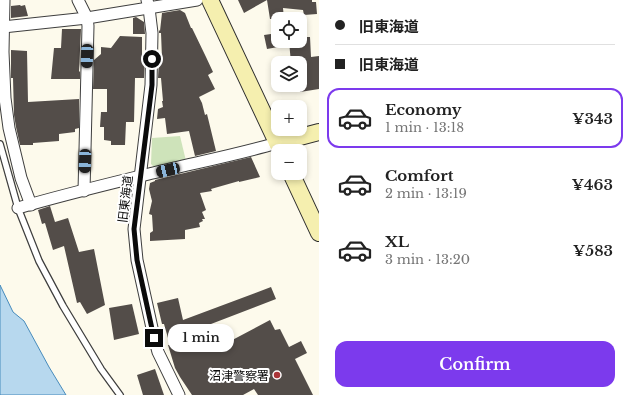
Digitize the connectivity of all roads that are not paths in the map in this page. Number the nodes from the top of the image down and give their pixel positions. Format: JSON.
{"nodes":[{"id":1,"x":4,"y":0,"type":"edge"},
{"id":2,"x":78,"y":0,"type":"edge"},
{"id":3,"x":197,"y":0,"type":"edge"},
{"id":4,"x":210,"y":0,"type":"edge"},
{"id":5,"x":148,"y":4,"type":"edge"},
{"id":6,"x":87,"y":18,"type":"junction"},
{"id":7,"x":3,"y":27,"type":"junction"},
{"id":8,"x":319,"y":132,"type":"edge"},
{"id":9,"x":0,"y":144,"type":"edge"},
{"id":10,"x":278,"y":144,"type":"edge"},
{"id":11,"x":287,"y":144,"type":"edge"},
{"id":12,"x":271,"y":148,"type":"edge"},
{"id":13,"x":141,"y":176,"type":"junction"},
{"id":14,"x":294,"y":180,"type":"edge"},
{"id":15,"x":84,"y":191,"type":"junction"},
{"id":16,"x":30,"y":205,"type":"junction"},
{"id":17,"x":18,"y":208,"type":"junction"},
{"id":18,"x":319,"y":233,"type":"edge"},
{"id":19,"x":120,"y":395,"type":"edge"},
{"id":20,"x":179,"y":395,"type":"edge"}],
"edges":[{"from":1,"to":7,"type":"street"},
{"from":2,"to":6,"type":"street"},
{"from":3,"to":5,"type":"street"},
{"from":4,"to":10,"type":"main road"},
{"from":5,"to":6,"type":"street"},
{"from":5,"to":13,"type":"street","name":"旧東海道"},
{"from":6,"to":7,"type":"street"},
{"from":6,"to":15,"type":"street"},
{"from":7,"to":16,"type":"street"},
{"from":8,"to":11,"type":"main road"},
{"from":9,"to":17,"type":"lane"},
{"from":12,"to":13,"type":"street"},
{"from":13,"to":15,"type":"street"},
{"from":13,"to":20,"type":"street","name":"旧東海道"},
{"from":14,"to":18,"type":"main road"},
{"from":15,"to":16,"type":"street"},
{"from":16,"to":17,"type":"street"},
{"from":17,"to":19,"type":"lane"}]}
